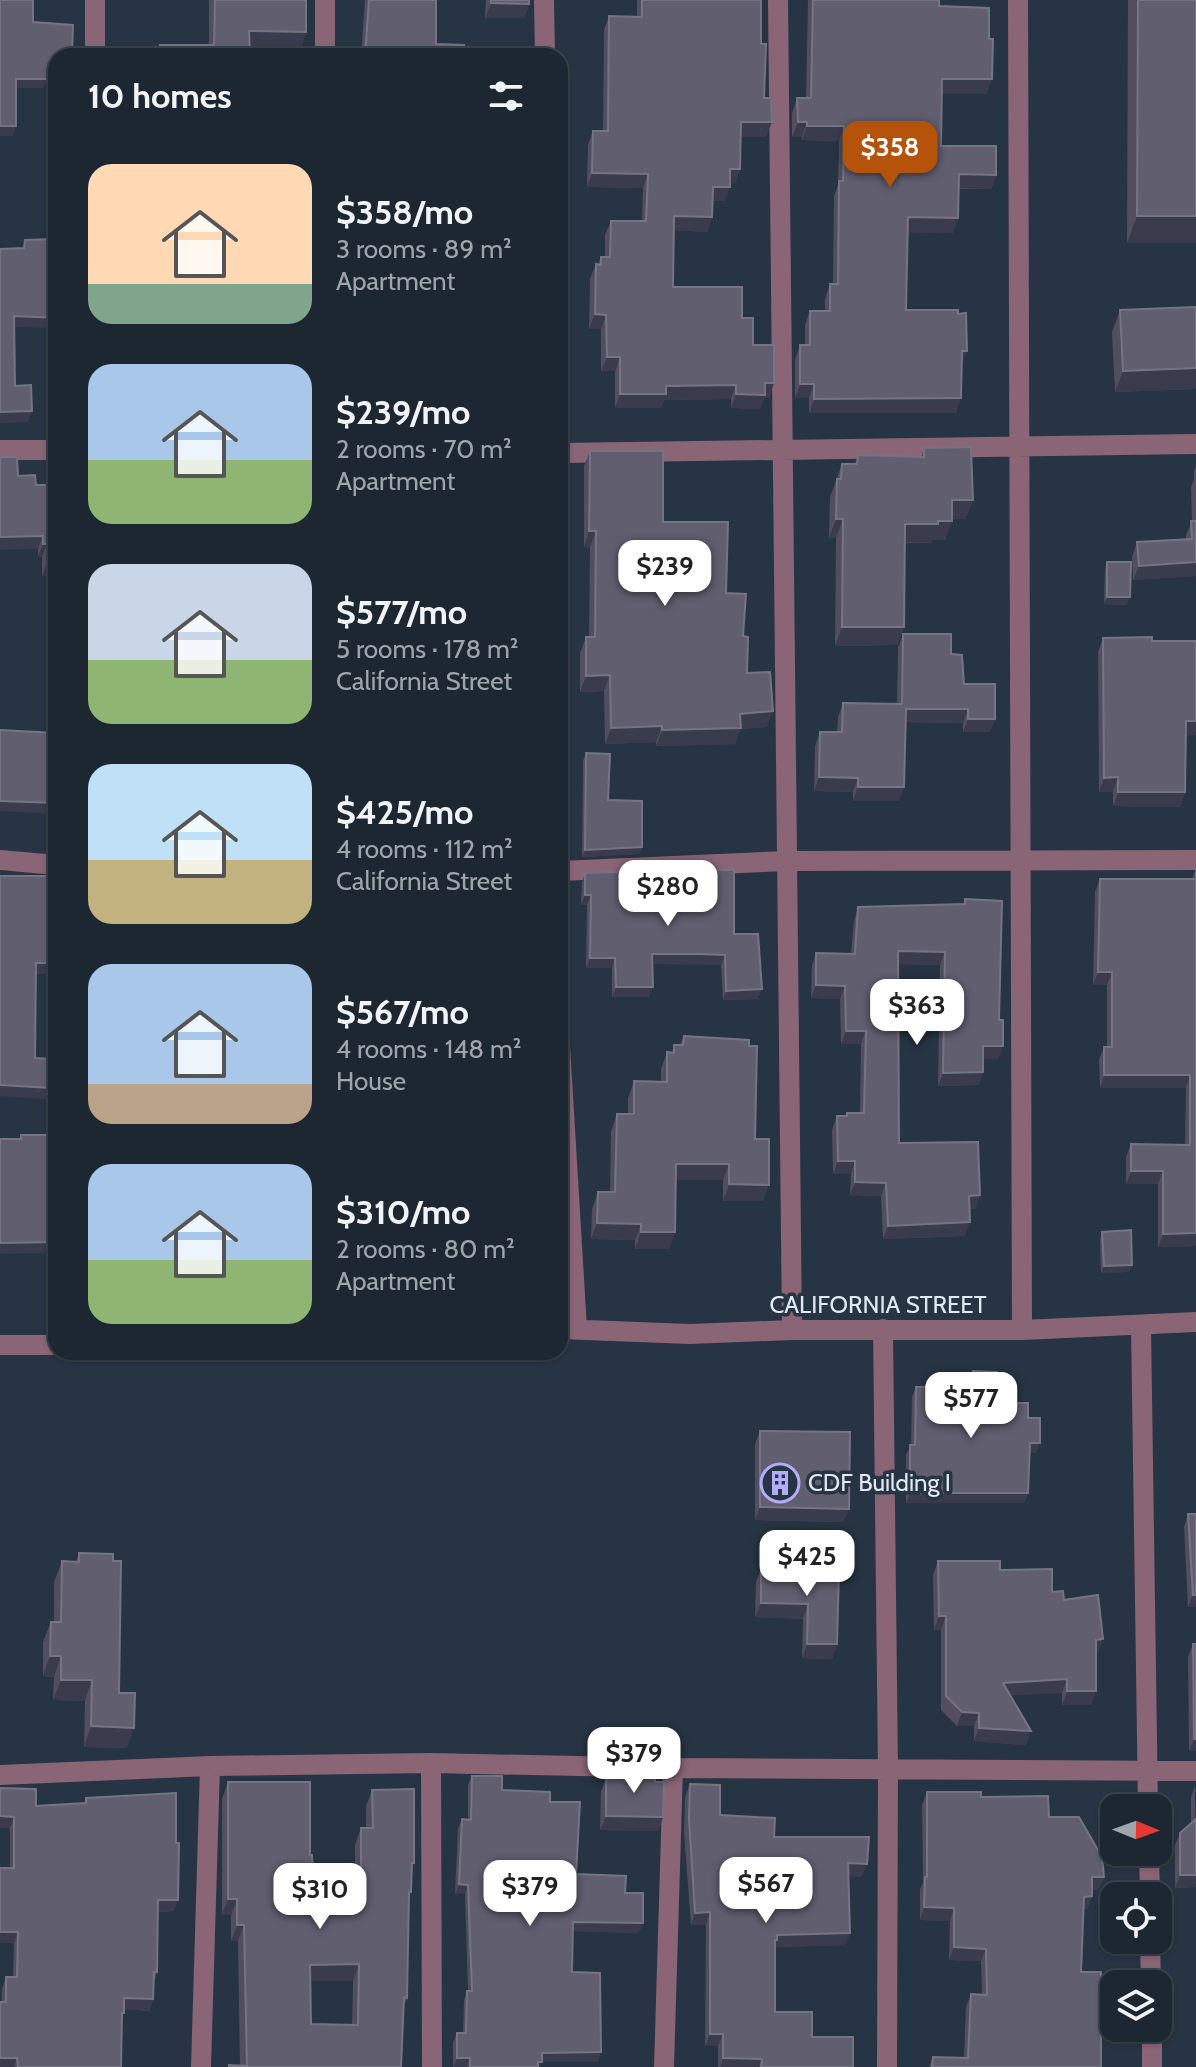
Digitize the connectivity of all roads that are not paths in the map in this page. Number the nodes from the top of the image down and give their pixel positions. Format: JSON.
{"nodes":[{"id":1,"x":95,"y":0,"type":"edge"},
{"id":2,"x":325,"y":0,"type":"edge"},
{"id":3,"x":544,"y":0,"type":"edge"},
{"id":4,"x":778,"y":0,"type":"edge"},
{"id":5,"x":1018,"y":0,"type":"edge"},
{"id":6,"x":95,"y":48,"type":"edge"},
{"id":7,"x":325,"y":48,"type":"edge"},
{"id":8,"x":545,"y":48,"type":"edge"},
{"id":9,"x":1196,"y":444,"type":"edge"},
{"id":10,"x":1019,"y":446,"type":"junction"},
{"id":11,"x":0,"y":450,"type":"edge"},
{"id":12,"x":48,"y":450,"type":"edge"},
{"id":13,"x":782,"y":450,"type":"junction"},
{"id":14,"x":568,"y":453,"type":"edge"},
{"id":15,"x":1020,"y":858,"type":"junction"},
{"id":16,"x":0,"y":860,"type":"edge"},
{"id":17,"x":1196,"y":860,"type":"edge"},
{"id":18,"x":787,"y":861,"type":"junction"},
{"id":19,"x":48,"y":864,"type":"edge"},
{"id":20,"x":568,"y":871,"type":"edge"},
{"id":21,"x":568,"y":1298,"type":"edge"},
{"id":22,"x":1196,"y":1322,"type":"edge"},
{"id":23,"x":1141,"y":1325,"type":"junction"},
{"id":24,"x":569,"y":1329,"type":"edge"},
{"id":25,"x":883,"y":1329,"type":"junction"},
{"id":26,"x":792,"y":1330,"type":"junction"},
{"id":27,"x":1022,"y":1330,"type":"junction"},
{"id":28,"x":0,"y":1345,"type":"edge"},
{"id":29,"x":48,"y":1345,"type":"edge"},
{"id":30,"x":431,"y":1763,"type":"junction"},
{"id":31,"x":210,"y":1766,"type":"junction"},
{"id":32,"x":673,"y":1768,"type":"junction"},
{"id":33,"x":888,"y":1770,"type":"junction"},
{"id":34,"x":1196,"y":1771,"type":"edge"},
{"id":35,"x":1147,"y":1772,"type":"junction"},
{"id":36,"x":0,"y":1775,"type":"edge"},
{"id":37,"x":1148,"y":1794,"type":"edge"},
{"id":38,"x":1152,"y":2042,"type":"edge"},
{"id":39,"x":201,"y":2067,"type":"edge"},
{"id":40,"x":432,"y":2067,"type":"edge"},
{"id":41,"x":664,"y":2067,"type":"edge"},
{"id":42,"x":887,"y":2067,"type":"edge"},
{"id":43,"x":1152,"y":2067,"type":"edge"}],
"edges":[{"from":1,"to":6,"type":"street"},
{"from":2,"to":7,"type":"street"},
{"from":3,"to":8,"type":"street"},
{"from":4,"to":13,"type":"street"},
{"from":5,"to":10,"type":"street"},
{"from":9,"to":10,"type":"street"},
{"from":10,"to":13,"type":"street"},
{"from":10,"to":15,"type":"street"},
{"from":11,"to":12,"type":"street"},
{"from":13,"to":14,"type":"street"},
{"from":13,"to":18,"type":"street"},
{"from":15,"to":17,"type":"street"},
{"from":15,"to":18,"type":"street"},
{"from":15,"to":27,"type":"street"},
{"from":16,"to":19,"type":"street"},
{"from":18,"to":20,"type":"street"},
{"from":18,"to":26,"type":"street"},
{"from":21,"to":24,"type":"street"},
{"from":22,"to":23,"type":"street","name":"CALIFORNIA STREET"},
{"from":23,"to":27,"type":"street","name":"CALIFORNIA STREET"},
{"from":23,"to":35,"type":"street"},
{"from":24,"to":26,"type":"street","name":"CALIFORNIA STREET"},
{"from":25,"to":26,"type":"street","name":"CALIFORNIA STREET"},
{"from":25,"to":27,"type":"street","name":"CALIFORNIA STREET"},
{"from":25,"to":33,"type":"street"},
{"from":28,"to":29,"type":"street"},
{"from":30,"to":31,"type":"street"},
{"from":30,"to":32,"type":"street"},
{"from":30,"to":40,"type":"street"},
{"from":31,"to":36,"type":"street"},
{"from":31,"to":39,"type":"street"},
{"from":32,"to":33,"type":"street"},
{"from":32,"to":41,"type":"street"},
{"from":33,"to":35,"type":"street"},
{"from":33,"to":42,"type":"street"},
{"from":34,"to":35,"type":"street"},
{"from":35,"to":37,"type":"street"},
{"from":38,"to":43,"type":"street"}]}
